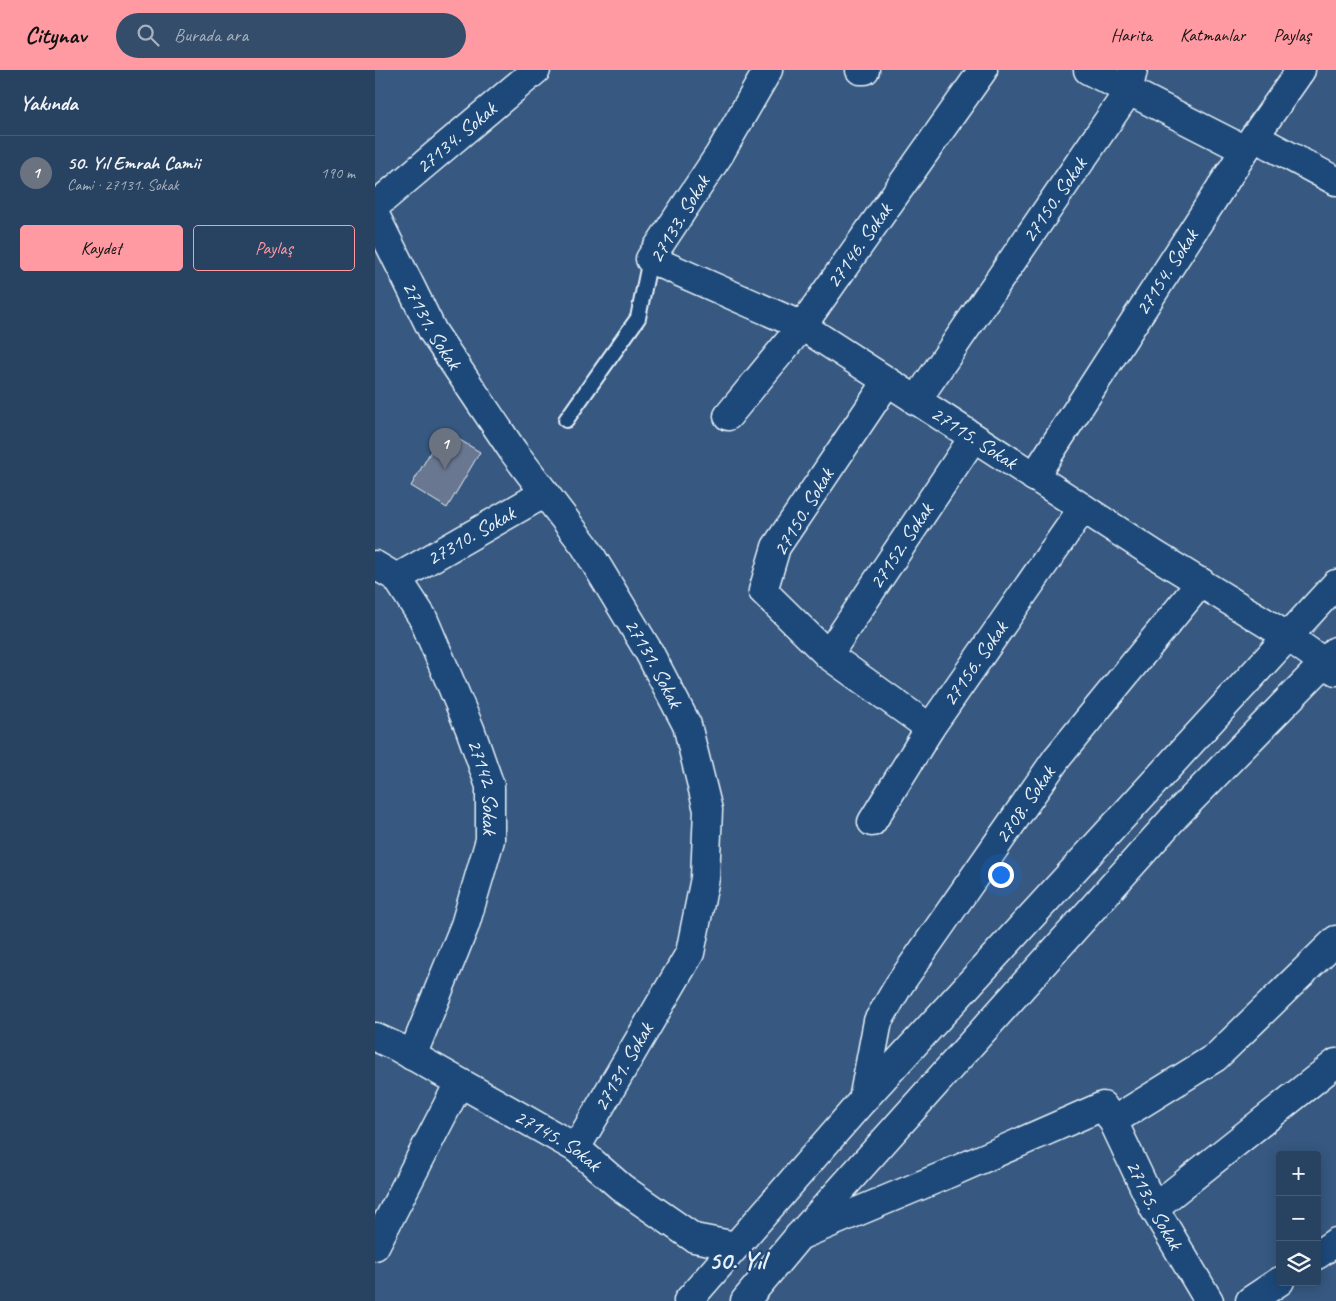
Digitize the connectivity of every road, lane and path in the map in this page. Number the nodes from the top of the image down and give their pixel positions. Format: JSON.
{"nodes":[{"id":1,"x":537,"y":70,"type":"edge"},
{"id":2,"x":768,"y":70,"type":"edge"},
{"id":3,"x":860,"y":70,"type":"edge"},
{"id":4,"x":865,"y":70,"type":"edge"},
{"id":5,"x":983,"y":70,"type":"edge"},
{"id":6,"x":1089,"y":70,"type":"edge"},
{"id":7,"x":1301,"y":70,"type":"edge"},
{"id":8,"x":1131,"y":81,"type":"edge"},
{"id":9,"x":1249,"y":144,"type":"junction"},
{"id":10,"x":1336,"y":181,"type":"edge"},
{"id":11,"x":375,"y":206,"type":"edge"},
{"id":12,"x":375,"y":215,"type":"edge"},
{"id":13,"x":650,"y":259,"type":"junction"},
{"id":14,"x":802,"y":326,"type":"junction"},
{"id":15,"x":887,"y":382,"type":"junction"},
{"id":16,"x":916,"y":401,"type":"junction"},
{"id":17,"x":728,"y":416,"type":"dead end"},
{"id":18,"x":566,"y":420,"type":"dead end"},
{"id":19,"x":973,"y":438,"type":"junction"},
{"id":20,"x":1034,"y":477,"type":"junction"},
{"id":21,"x":545,"y":493,"type":"junction"},
{"id":22,"x":1083,"y":508,"type":"junction"},
{"id":23,"x":386,"y":572,"type":"edge"},
{"id":24,"x":1201,"y":582,"type":"junction"},
{"id":25,"x":1336,"y":584,"type":"edge"},
{"id":26,"x":1287,"y":636,"type":"junction"},
{"id":27,"x":828,"y":655,"type":"junction"},
{"id":28,"x":1332,"y":662,"type":"edge"},
{"id":29,"x":930,"y":728,"type":"junction"},
{"id":30,"x":872,"y":822,"type":"dead end"},
{"id":31,"x":1336,"y":940,"type":"edge"},
{"id":32,"x":375,"y":1037,"type":"edge"},
{"id":33,"x":412,"y":1056,"type":"junction"},
{"id":34,"x":1336,"y":1062,"type":"edge"},
{"id":35,"x":459,"y":1083,"type":"junction"},
{"id":36,"x":863,"y":1100,"type":"junction"},
{"id":37,"x":1108,"y":1114,"type":"junction"},
{"id":38,"x":576,"y":1148,"type":"junction"},
{"id":39,"x":1154,"y":1208,"type":"junction"},
{"id":40,"x":799,"y":1236,"type":"junction"},
{"id":41,"x":1336,"y":1242,"type":"edge"},
{"id":42,"x":375,"y":1246,"type":"edge"},
{"id":43,"x":736,"y":1246,"type":"junction"},
{"id":44,"x":1321,"y":1252,"type":"edge"},
{"id":45,"x":1276,"y":1284,"type":"edge"},
{"id":46,"x":688,"y":1301,"type":"edge"},
{"id":47,"x":745,"y":1301,"type":"edge"},
{"id":48,"x":1209,"y":1301,"type":"edge"},
{"id":49,"x":1250,"y":1301,"type":"edge"}],
"edges":[{"from":1,"to":11,"type":"street","name":"27134. Sokak"},
{"from":2,"to":13,"type":"street","name":"27133. Sokak"},
{"from":3,"to":4,"type":"street"},
{"from":5,"to":14,"type":"street","name":"27146. Sokak"},
{"from":6,"to":8,"type":"street"},
{"from":7,"to":9,"type":"street","name":"27154. Sokak"},
{"from":8,"to":9,"type":"street"},
{"from":8,"to":16,"type":"street","name":"27150. Sokak"},
{"from":9,"to":10,"type":"street"},
{"from":9,"to":20,"type":"street","name":"27154. Sokak"},
{"from":12,"to":21,"type":"street","name":"27131. Sokak"},
{"from":13,"to":14,"type":"street","name":"27115. Sokak"},
{"from":13,"to":18,"type":"lane","name":"27133. Sokak"},
{"from":14,"to":15,"type":"street","name":"27115. Sokak"},
{"from":14,"to":17,"type":"street","name":"27146. Sokak"},
{"from":15,"to":16,"type":"street","name":"27115. Sokak"},
{"from":15,"to":27,"type":"street","name":"27150. Sokak"},
{"from":16,"to":19,"type":"street","name":"27115. Sokak"},
{"from":19,"to":20,"type":"street","name":"27115. Sokak"},
{"from":19,"to":27,"type":"street","name":"27152. Sokak"},
{"from":20,"to":22,"type":"street","name":"27115. Sokak"},
{"from":21,"to":23,"type":"street","name":"27310. Sokak"},
{"from":21,"to":38,"type":"street","name":"27131. Sokak"},
{"from":22,"to":24,"type":"street","name":"27115. Sokak"},
{"from":22,"to":29,"type":"street","name":"27156. Sokak"},
{"from":23,"to":33,"type":"street","name":"27142. Sokak"},
{"from":24,"to":26,"type":"street","name":"27115. Sokak"},
{"from":24,"to":36,"type":"street","name":"2708. Sokak"},
{"from":25,"to":26,"type":"street"},
{"from":26,"to":28,"type":"street","name":"27115. Sokak"},
{"from":26,"to":36,"type":"street"},
{"from":27,"to":29,"type":"street","name":"27150. Sokak"},
{"from":28,"to":40,"type":"street"},
{"from":29,"to":30,"type":"street","name":"27156. Sokak"},
{"from":31,"to":37,"type":"street"},
{"from":32,"to":33,"type":"street","name":"27145. Sokak"},
{"from":33,"to":35,"type":"street","name":"27145. Sokak"},
{"from":34,"to":39,"type":"street"},
{"from":35,"to":38,"type":"street","name":"27145. Sokak"},
{"from":35,"to":42,"type":"street"},
{"from":36,"to":43,"type":"street"},
{"from":37,"to":39,"type":"street","name":"27135. Sokak"},
{"from":37,"to":40,"type":"street"},
{"from":38,"to":43,"type":"street","name":"27145. Sokak"},
{"from":39,"to":48,"type":"street","name":"27135. Sokak"},
{"from":40,"to":47,"type":"street"},
{"from":41,"to":44,"type":"street"},
{"from":43,"to":46,"type":"street"},
{"from":45,"to":49,"type":"street"}]}
